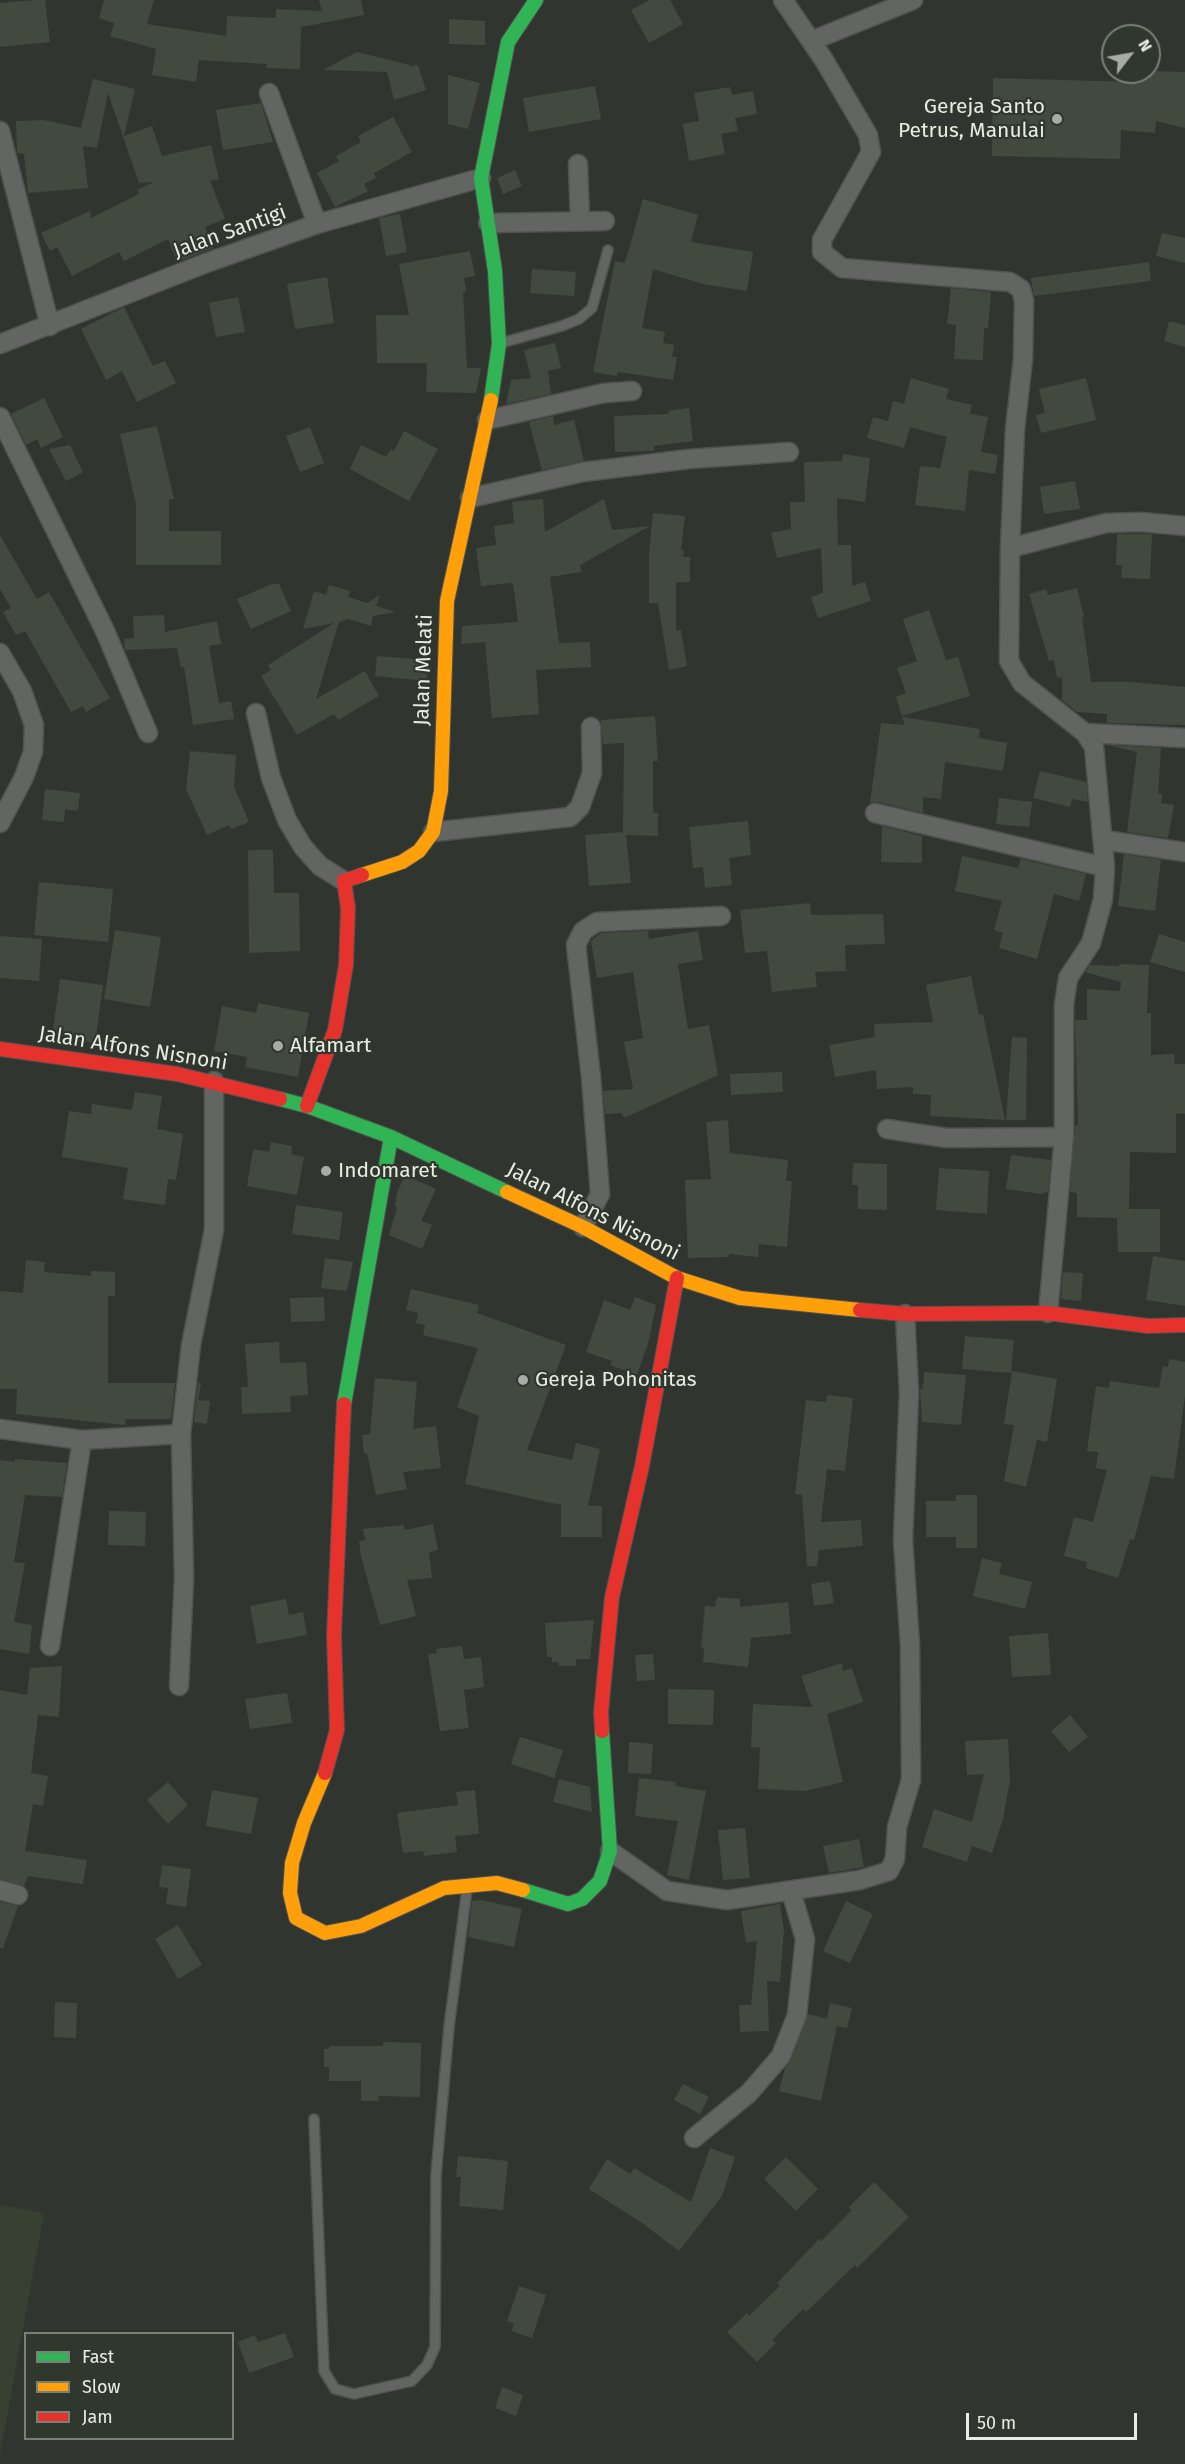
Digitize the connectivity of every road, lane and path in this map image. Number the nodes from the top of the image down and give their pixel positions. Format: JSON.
{"nodes":[{"id":1,"x":536,"y":0,"type":"edge"},
{"id":2,"x":783,"y":0,"type":"edge"},
{"id":3,"x":913,"y":0,"type":"edge"},
{"id":4,"x":812,"y":41,"type":"junction"},
{"id":5,"x":269,"y":93,"type":"dead end"},
{"id":6,"x":0,"y":131,"type":"edge"},
{"id":7,"x":578,"y":164,"type":"dead end"},
{"id":8,"x":481,"y":178,"type":"junction"},
{"id":9,"x":580,"y":221,"type":"junction"},
{"id":10,"x":605,"y":221,"type":"dead end"},
{"id":11,"x":488,"y":223,"type":"junction"},
{"id":12,"x":317,"y":224,"type":"junction"},
{"id":13,"x":608,"y":250,"type":"dead end"},
{"id":14,"x":50,"y":326,"type":"junction"},
{"id":15,"x":0,"y":344,"type":"edge"},
{"id":16,"x":499,"y":344,"type":"junction"},
{"id":17,"x":632,"y":391,"type":"dead end"},
{"id":18,"x":0,"y":417,"type":"edge"},
{"id":19,"x":487,"y":420,"type":"junction"},
{"id":20,"x":789,"y":452,"type":"dead end"},
{"id":21,"x":470,"y":498,"type":"junction"},
{"id":22,"x":1185,"y":526,"type":"edge"},
{"id":23,"x":1010,"y":548,"type":"junction"},
{"id":24,"x":0,"y":653,"type":"edge"},
{"id":25,"x":256,"y":712,"type":"dead end"},
{"id":26,"x":591,"y":727,"type":"dead end"},
{"id":27,"x":148,"y":733,"type":"dead end"},
{"id":28,"x":1085,"y":733,"type":"junction"},
{"id":29,"x":1185,"y":738,"type":"edge"},
{"id":30,"x":875,"y":813,"type":"dead end"},
{"id":31,"x":0,"y":823,"type":"edge"},
{"id":32,"x":433,"y":832,"type":"junction"},
{"id":33,"x":1104,"y":840,"type":"junction"},
{"id":34,"x":1185,"y":852,"type":"edge"},
{"id":35,"x":1105,"y":867,"type":"junction"},
{"id":36,"x":344,"y":881,"type":"junction"},
{"id":37,"x":721,"y":916,"type":"dead end"},
{"id":38,"x":0,"y":1049,"type":"edge"},
{"id":39,"x":214,"y":1081,"type":"junction"},
{"id":40,"x":307,"y":1106,"type":"junction"},
{"id":41,"x":887,"y":1129,"type":"dead end"},
{"id":42,"x":391,"y":1137,"type":"junction"},
{"id":43,"x":1064,"y":1137,"type":"junction"},
{"id":44,"x":583,"y":1227,"type":"junction"},
{"id":45,"x":677,"y":1278,"type":"junction"},
{"id":46,"x":1048,"y":1313,"type":"junction"},
{"id":47,"x":905,"y":1314,"type":"junction"},
{"id":48,"x":1185,"y":1325,"type":"edge"},
{"id":49,"x":0,"y":1429,"type":"edge"},
{"id":50,"x":181,"y":1434,"type":"junction"},
{"id":51,"x":82,"y":1440,"type":"junction"},
{"id":52,"x":50,"y":1646,"type":"dead end"},
{"id":53,"x":179,"y":1686,"type":"dead end"},
{"id":54,"x":610,"y":1851,"type":"junction"},
{"id":55,"x":468,"y":1884,"type":"junction"},
{"id":56,"x":791,"y":1892,"type":"junction"},
{"id":57,"x":314,"y":2119,"type":"dead end"},
{"id":58,"x":694,"y":2138,"type":"dead end"}],
"edges":[{"from":1,"to":8,"type":"street"},
{"from":2,"to":4,"type":"street"},
{"from":3,"to":4,"type":"street"},
{"from":4,"to":23,"type":"street"},
{"from":5,"to":12,"type":"street"},
{"from":6,"to":14,"type":"street"},
{"from":7,"to":9,"type":"street"},
{"from":8,"to":11,"type":"street","name":"Jalan Melati"},
{"from":8,"to":12,"type":"street","name":"Jalan Santigi"},
{"from":9,"to":10,"type":"street"},
{"from":9,"to":11,"type":"street"},
{"from":11,"to":16,"type":"street","name":"Jalan Melati"},
{"from":12,"to":14,"type":"street","name":"Jalan Santigi"},
{"from":13,"to":16,"type":"lane"},
{"from":14,"to":15,"type":"street","name":"Jalan Santigi"},
{"from":16,"to":19,"type":"street","name":"Jalan Melati"},
{"from":17,"to":19,"type":"street"},
{"from":18,"to":27,"type":"street"},
{"from":19,"to":21,"type":"street","name":"Jalan Melati"},
{"from":20,"to":21,"type":"street"},
{"from":21,"to":32,"type":"street","name":"Jalan Melati"},
{"from":22,"to":23,"type":"street"},
{"from":23,"to":28,"type":"street"},
{"from":24,"to":31,"type":"street"},
{"from":25,"to":36,"type":"street"},
{"from":26,"to":32,"type":"street"},
{"from":28,"to":29,"type":"street"},
{"from":28,"to":33,"type":"street"},
{"from":30,"to":35,"type":"street"},
{"from":32,"to":36,"type":"street","name":"Jalan Melati"},
{"from":33,"to":34,"type":"street"},
{"from":33,"to":35,"type":"street"},
{"from":35,"to":43,"type":"street"},
{"from":36,"to":40,"type":"street"},
{"from":37,"to":44,"type":"street"},
{"from":38,"to":39,"type":"street","name":"Jalan Alfons Nisnoni"},
{"from":39,"to":40,"type":"street","name":"Jalan Alfons Nisnoni"},
{"from":39,"to":50,"type":"street"},
{"from":40,"to":42,"type":"street","name":"Jalan Alfons Nisnoni"},
{"from":41,"to":43,"type":"street"},
{"from":42,"to":44,"type":"street","name":"Jalan Alfons Nisnoni"},
{"from":42,"to":55,"type":"street"},
{"from":43,"to":46,"type":"street"},
{"from":44,"to":45,"type":"street","name":"Jalan Alfons Nisnoni"},
{"from":45,"to":47,"type":"street","name":"Jalan Alfons Nisnoni"},
{"from":45,"to":54,"type":"street"},
{"from":46,"to":47,"type":"street","name":"Jalan Alfons Nisnoni"},
{"from":46,"to":48,"type":"street","name":"Jalan Alfons Nisnoni"},
{"from":47,"to":56,"type":"street"},
{"from":49,"to":51,"type":"street"},
{"from":50,"to":51,"type":"street"},
{"from":50,"to":53,"type":"street"},
{"from":51,"to":52,"type":"street"},
{"from":54,"to":55,"type":"street"},
{"from":54,"to":56,"type":"street"},
{"from":55,"to":57,"type":"lane"},
{"from":56,"to":58,"type":"street"}]}
